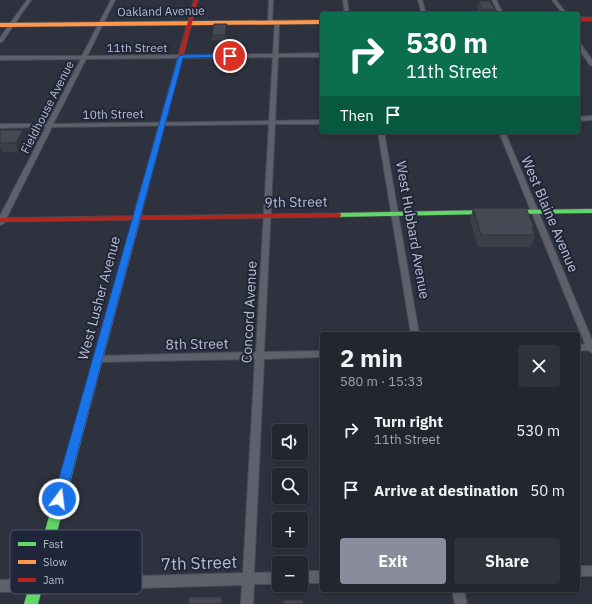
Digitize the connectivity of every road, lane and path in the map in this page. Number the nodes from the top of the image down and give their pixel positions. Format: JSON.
{"nodes":[{"id":1,"x":29,"y":0,"type":"edge"},
{"id":2,"x":113,"y":0,"type":"edge"},
{"id":3,"x":196,"y":0,"type":"edge"},
{"id":4,"x":271,"y":0,"type":"edge"},
{"id":5,"x":345,"y":0,"type":"edge"},
{"id":6,"x":420,"y":0,"type":"edge"},
{"id":7,"x":494,"y":0,"type":"edge"},
{"id":8,"x":554,"y":0,"type":"edge"},
{"id":9,"x":347,"y":12,"type":"edge"},
{"id":10,"x":423,"y":12,"type":"edge"},
{"id":11,"x":500,"y":12,"type":"edge"},
{"id":12,"x":563,"y":12,"type":"edge"},
{"id":13,"x":580,"y":19,"type":"edge"},
{"id":14,"x":592,"y":19,"type":"edge"},
{"id":15,"x":273,"y":22,"type":"junction"},
{"id":16,"x":320,"y":22,"type":"edge"},
{"id":17,"x":190,"y":23,"type":"junction"},
{"id":18,"x":101,"y":24,"type":"junction"},
{"id":19,"x":0,"y":25,"type":"edge"},
{"id":20,"x":12,"y":25,"type":"junction"},
{"id":21,"x":0,"y":41,"type":"edge"},
{"id":22,"x":581,"y":51,"type":"edge"},
{"id":23,"x":592,"y":51,"type":"edge"},
{"id":24,"x":275,"y":55,"type":"junction"},
{"id":25,"x":320,"y":55,"type":"edge"},
{"id":26,"x":85,"y":57,"type":"junction"},
{"id":27,"x":181,"y":57,"type":"junction"},
{"id":28,"x":0,"y":58,"type":"edge"},
{"id":29,"x":592,"y":64,"type":"edge"},
{"id":30,"x":580,"y":118,"type":"edge"},
{"id":31,"x":592,"y":118,"type":"edge"},
{"id":32,"x":320,"y":122,"type":"edge"},
{"id":33,"x":272,"y":123,"type":"junction"},
{"id":34,"x":162,"y":124,"type":"junction"},
{"id":35,"x":50,"y":125,"type":"junction"},
{"id":36,"x":0,"y":126,"type":"edge"},
{"id":37,"x":381,"y":134,"type":"edge"},
{"id":38,"x":503,"y":134,"type":"edge"},
{"id":39,"x":535,"y":211,"type":"junction"},
{"id":40,"x":592,"y":211,"type":"edge"},
{"id":41,"x":395,"y":214,"type":"junction"},
{"id":42,"x":267,"y":217,"type":"junction"},
{"id":43,"x":136,"y":219,"type":"junction"},
{"id":44,"x":0,"y":221,"type":"edge"},
{"id":45,"x":415,"y":332,"type":"edge"},
{"id":46,"x":580,"y":348,"type":"edge"},
{"id":47,"x":592,"y":348,"type":"edge"},
{"id":48,"x":320,"y":354,"type":"edge"},
{"id":49,"x":260,"y":356,"type":"junction"},
{"id":50,"x":97,"y":359,"type":"junction"},
{"id":51,"x":51,"y":530,"type":"edge"},
{"id":52,"x":580,"y":571,"type":"edge"},
{"id":53,"x":592,"y":571,"type":"edge"},
{"id":54,"x":320,"y":576,"type":"edge"},
{"id":55,"x":308,"y":577,"type":"edge"},
{"id":56,"x":249,"y":578,"type":"junction"},
{"id":57,"x":272,"y":578,"type":"edge"},
{"id":58,"x":142,"y":582,"type":"edge"},
{"id":59,"x":458,"y":592,"type":"edge"},
{"id":60,"x":34,"y":594,"type":"edge"},
{"id":61,"x":31,"y":604,"type":"edge"},
{"id":62,"x":247,"y":604,"type":"edge"},
{"id":63,"x":461,"y":604,"type":"edge"}],
"edges":[{"from":1,"to":20,"type":"street"},
{"from":2,"to":18,"type":"street","name":"Fieldhouse Avenue"},
{"from":3,"to":17,"type":"street","name":"West Lusher Avenue"},
{"from":4,"to":15,"type":"street","name":"Concord Avenue"},
{"from":5,"to":9,"type":"street"},
{"from":6,"to":10,"type":"street"},
{"from":7,"to":11,"type":"street"},
{"from":8,"to":12,"type":"street"},
{"from":13,"to":14,"type":"street"},
{"from":15,"to":16,"type":"street","name":"Oakland Avenue"},
{"from":15,"to":17,"type":"street","name":"Oakland Avenue"},
{"from":15,"to":24,"type":"street","name":"Concord Avenue"},
{"from":17,"to":18,"type":"street","name":"Oakland Avenue"},
{"from":17,"to":27,"type":"street","name":"West Lusher Avenue"},
{"from":18,"to":20,"type":"street","name":"Oakland Avenue"},
{"from":18,"to":26,"type":"street","name":"Fieldhouse Avenue"},
{"from":19,"to":20,"type":"street","name":"Oakland Avenue"},
{"from":20,"to":21,"type":"street"},
{"from":22,"to":23,"type":"street"},
{"from":22,"to":29,"type":"street"},
{"from":24,"to":25,"type":"street","name":"11th Street"},
{"from":24,"to":27,"type":"street","name":"11th Street"},
{"from":24,"to":33,"type":"street","name":"Concord Avenue"},
{"from":26,"to":27,"type":"street","name":"11th Street"},
{"from":26,"to":28,"type":"street","name":"11th Street"},
{"from":26,"to":35,"type":"street","name":"Fieldhouse Avenue"},
{"from":27,"to":34,"type":"street","name":"West Lusher Avenue"},
{"from":30,"to":31,"type":"street"},
{"from":32,"to":33,"type":"street","name":"10th Street"},
{"from":33,"to":34,"type":"street","name":"10th Street"},
{"from":33,"to":42,"type":"street","name":"Concord Avenue"},
{"from":34,"to":35,"type":"street","name":"10th Street"},
{"from":34,"to":43,"type":"street","name":"West Lusher Avenue"},
{"from":35,"to":36,"type":"street","name":"10th Street"},
{"from":35,"to":44,"type":"street","name":"Fieldhouse Avenue"},
{"from":37,"to":41,"type":"street","name":"West Hubbard Avenue"},
{"from":38,"to":39,"type":"street","name":"West Blaine Avenue"},
{"from":39,"to":40,"type":"street","name":"9th Street"},
{"from":39,"to":41,"type":"street","name":"9th Street"},
{"from":39,"to":47,"type":"street","name":"West Blaine Avenue"},
{"from":41,"to":42,"type":"street","name":"9th Street"},
{"from":41,"to":45,"type":"street","name":"West Hubbard Avenue"},
{"from":42,"to":43,"type":"street","name":"9th Street"},
{"from":42,"to":49,"type":"street","name":"Concord Avenue"},
{"from":43,"to":44,"type":"street","name":"9th Street"},
{"from":43,"to":50,"type":"street","name":"West Lusher Avenue"},
{"from":46,"to":47,"type":"street"},
{"from":48,"to":49,"type":"street","name":"8th Street"},
{"from":49,"to":50,"type":"street","name":"8th Street"},
{"from":49,"to":56,"type":"street","name":"Concord Avenue"},
{"from":50,"to":51,"type":"street","name":"West Lusher Avenue"},
{"from":52,"to":53,"type":"street"},
{"from":54,"to":55,"type":"street"},
{"from":56,"to":57,"type":"street","name":"7th Street"},
{"from":56,"to":58,"type":"street","name":"7th Street"},
{"from":56,"to":62,"type":"street","name":"Concord Avenue"},
{"from":59,"to":63,"type":"street"},
{"from":60,"to":61,"type":"street","name":"West Lusher Avenue"}]}
